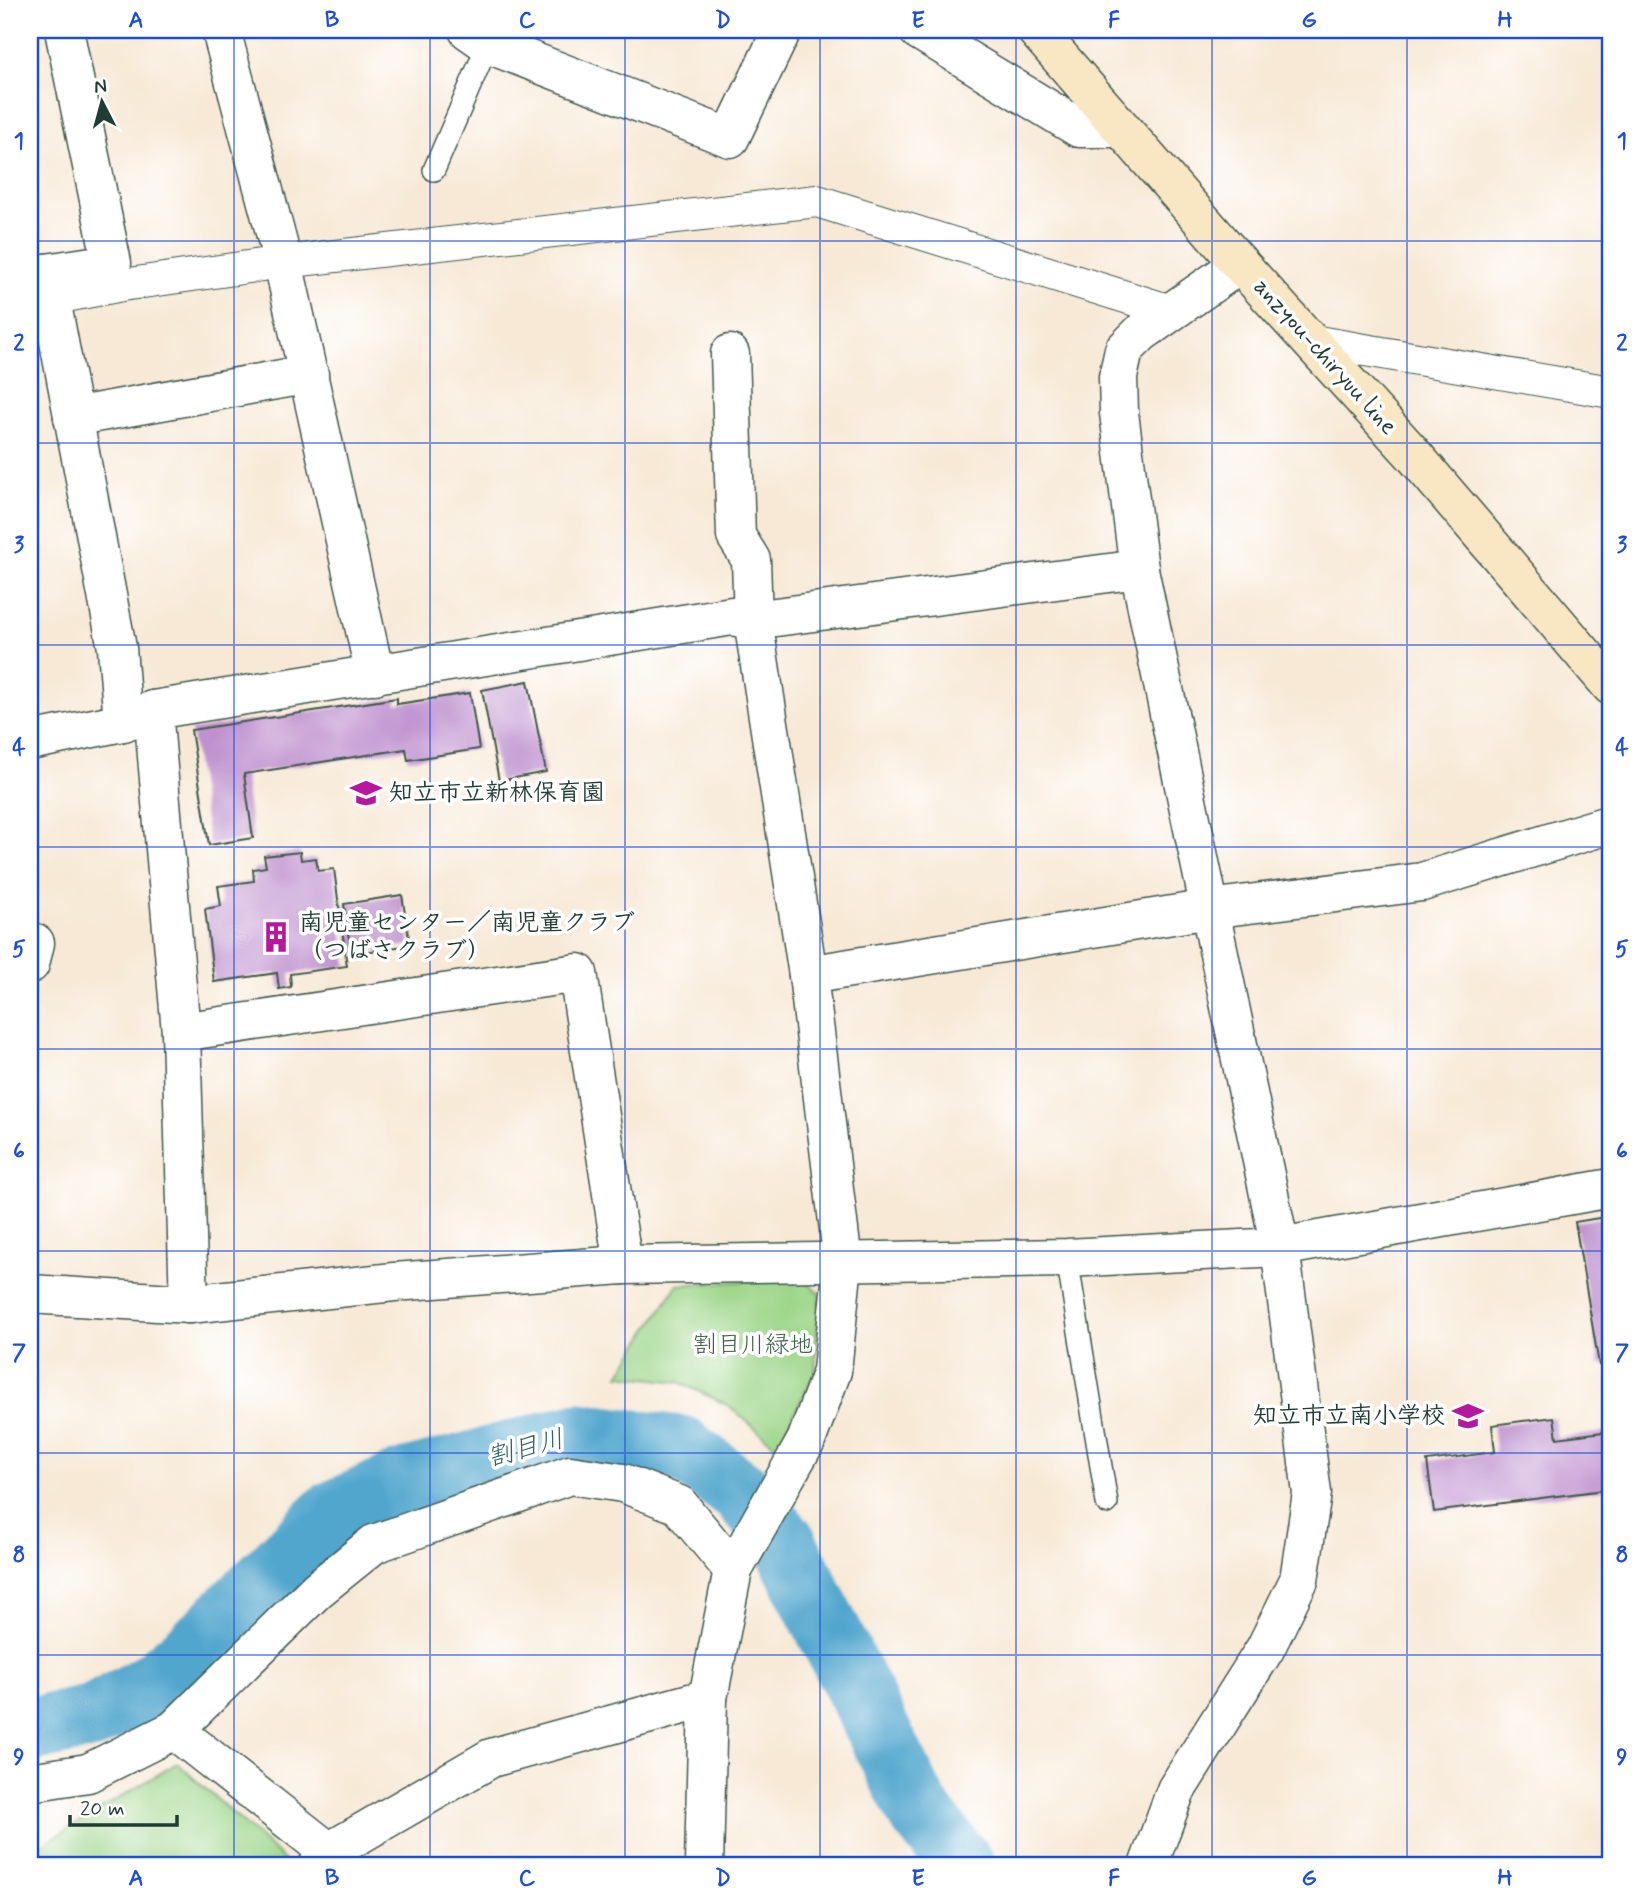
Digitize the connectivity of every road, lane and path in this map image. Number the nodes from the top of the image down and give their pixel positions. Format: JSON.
{"nodes":[{"id":1,"x":64,"y":30,"type":"edge"},
{"id":2,"x":221,"y":30,"type":"edge"},
{"id":3,"x":782,"y":30,"type":"edge"},
{"id":4,"x":918,"y":30,"type":"edge"},
{"id":5,"x":1036,"y":30,"type":"edge"},
{"id":6,"x":478,"y":37,"type":"edge"},
{"id":7,"x":1120,"y":128,"type":"junction"},
{"id":8,"x":435,"y":170,"type":"dead end"},
{"id":9,"x":284,"y":262,"type":"junction"},
{"id":10,"x":1240,"y":264,"type":"junction"},
{"id":11,"x":39,"y":288,"type":"edge"},
{"id":12,"x":1174,"y":312,"type":"junction"},
{"id":13,"x":1312,"y":341,"type":"junction"},
{"id":14,"x":730,"y":354,"type":"dead end"},
{"id":15,"x":309,"y":374,"type":"junction"},
{"id":16,"x":1611,"y":392,"type":"edge"},
{"id":17,"x":73,"y":417,"type":"junction"},
{"id":18,"x":1139,"y":569,"type":"junction"},
{"id":19,"x":754,"y":621,"type":"junction"},
{"id":20,"x":376,"y":674,"type":"junction"},
{"id":21,"x":1611,"y":686,"type":"edge"},
{"id":22,"x":138,"y":716,"type":"junction"},
{"id":23,"x":30,"y":741,"type":"edge"},
{"id":24,"x":1611,"y":824,"type":"edge"},
{"id":25,"x":1209,"y":909,"type":"junction"},
{"id":26,"x":30,"y":942,"type":"edge"},
{"id":27,"x":30,"y":964,"type":"edge"},
{"id":28,"x":808,"y":975,"type":"junction"},
{"id":29,"x":181,"y":1032,"type":"junction"},
{"id":30,"x":1611,"y":1188,"type":"edge"},
{"id":31,"x":1280,"y":1247,"type":"junction"},
{"id":32,"x":1067,"y":1258,"type":"junction"},
{"id":33,"x":843,"y":1263,"type":"junction"},
{"id":34,"x":623,"y":1265,"type":"junction"},
{"id":35,"x":30,"y":1294,"type":"edge"},
{"id":36,"x":189,"y":1304,"type":"junction"},
{"id":37,"x":1107,"y":1503,"type":"dead end"},
{"id":38,"x":738,"y":1560,"type":"junction"},
{"id":39,"x":708,"y":1698,"type":"junction"},
{"id":40,"x":174,"y":1730,"type":"junction"},
{"id":41,"x":30,"y":1782,"type":"edge"},
{"id":42,"x":328,"y":1862,"type":"edge"},
{"id":43,"x":704,"y":1866,"type":"edge"},
{"id":44,"x":1149,"y":1866,"type":"edge"}],
"edges":[{"from":1,"to":11,"type":"street"},
{"from":2,"to":9,"type":"street"},
{"from":3,"to":6,"type":"street"},
{"from":4,"to":7,"type":"street"},
{"from":5,"to":7,"type":"main road","name":"anzyou-chiryuu line"},
{"from":6,"to":8,"type":"lane"},
{"from":7,"to":10,"type":"main road","name":"anzyou-chiryuu line"},
{"from":9,"to":11,"type":"street"},
{"from":9,"to":12,"type":"street"},
{"from":9,"to":15,"type":"street"},
{"from":10,"to":12,"type":"street"},
{"from":10,"to":13,"type":"main road","name":"anzyou-chiryuu line"},
{"from":11,"to":17,"type":"street"},
{"from":12,"to":18,"type":"street"},
{"from":13,"to":16,"type":"street"},
{"from":13,"to":21,"type":"main road","name":"anzyou-chiryuu line"},
{"from":14,"to":19,"type":"street"},
{"from":15,"to":17,"type":"street"},
{"from":15,"to":20,"type":"street"},
{"from":17,"to":22,"type":"street"},
{"from":18,"to":19,"type":"street"},
{"from":18,"to":25,"type":"street"},
{"from":19,"to":20,"type":"street"},
{"from":19,"to":28,"type":"street"},
{"from":20,"to":22,"type":"street"},
{"from":22,"to":23,"type":"street"},
{"from":22,"to":29,"type":"street"},
{"from":24,"to":25,"type":"street"},
{"from":25,"to":28,"type":"street"},
{"from":25,"to":31,"type":"street"},
{"from":26,"to":27,"type":"street"},
{"from":28,"to":33,"type":"street"},
{"from":29,"to":34,"type":"street"},
{"from":29,"to":36,"type":"street"},
{"from":30,"to":31,"type":"street"},
{"from":31,"to":32,"type":"street"},
{"from":31,"to":44,"type":"street"},
{"from":32,"to":33,"type":"street"},
{"from":32,"to":37,"type":"lane"},
{"from":33,"to":34,"type":"street"},
{"from":33,"to":38,"type":"street"},
{"from":34,"to":36,"type":"street"},
{"from":35,"to":36,"type":"street"},
{"from":38,"to":39,"type":"street"},
{"from":38,"to":40,"type":"street"},
{"from":39,"to":42,"type":"street"},
{"from":39,"to":43,"type":"street"},
{"from":40,"to":41,"type":"street"},
{"from":40,"to":42,"type":"street"}]}
